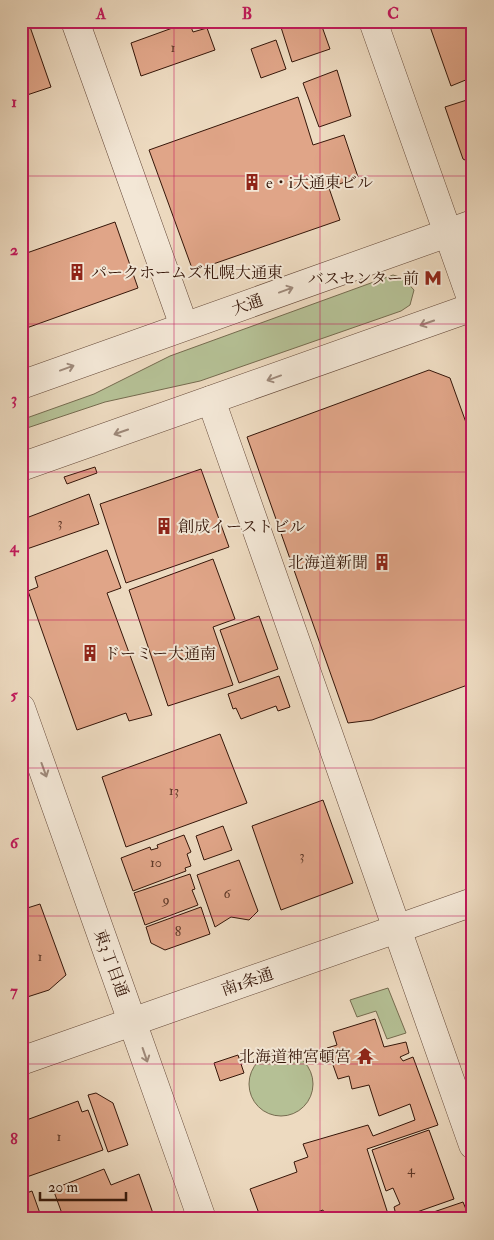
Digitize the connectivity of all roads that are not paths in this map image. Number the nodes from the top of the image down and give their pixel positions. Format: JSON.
{"nodes":[{"id":1,"x":75,"y":21,"type":"edge"},
{"id":2,"x":373,"y":21,"type":"edge"},
{"id":3,"x":460,"y":228,"type":"edge"},
{"id":4,"x":473,"y":306,"type":"edge"},
{"id":5,"x":184,"y":326,"type":"junction"},
{"id":6,"x":21,"y":385,"type":"edge"},
{"id":7,"x":211,"y":400,"type":"junction"},
{"id":8,"x":21,"y":467,"type":"edge"},
{"id":9,"x":21,"y":708,"type":"edge"},
{"id":10,"x":473,"y":902,"type":"edge"},
{"id":11,"x":396,"y":929,"type":"junction"},
{"id":12,"x":133,"y":1022,"type":"junction"},
{"id":13,"x":21,"y":1061,"type":"edge"},
{"id":14,"x":473,"y":1145,"type":"edge"},
{"id":15,"x":202,"y":1219,"type":"edge"}],
"edges":[{"from":1,"to":5,"type":"street"},
{"from":2,"to":3,"type":"street"},
{"from":3,"to":4,"type":"street"},
{"from":5,"to":3,"type":"street","name":"大通","one_way":true},
{"from":4,"to":7,"type":"street","one_way":true},
{"from":6,"to":5,"type":"street","name":"大通","one_way":true},
{"from":7,"to":8,"type":"street","one_way":true},
{"from":7,"to":11,"type":"street"},
{"from":9,"to":12,"type":"street","name":"東3丁目通","one_way":true},
{"from":10,"to":11,"type":"street","name":"南1条通"},
{"from":11,"to":12,"type":"street","name":"南1条通"},
{"from":11,"to":14,"type":"street"},
{"from":12,"to":13,"type":"street","name":"南1条通"},
{"from":12,"to":15,"type":"street","name":"東3丁目通","one_way":true}]}
